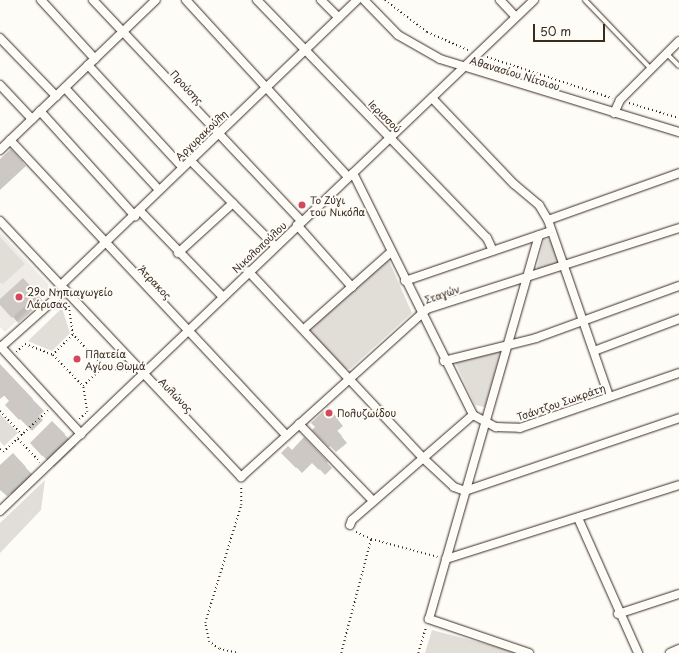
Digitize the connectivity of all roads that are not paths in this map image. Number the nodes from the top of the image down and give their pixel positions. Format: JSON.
{"nodes":[{"id":1,"x":41,"y":0,"type":"edge"},
{"id":2,"x":93,"y":0,"type":"edge"},
{"id":3,"x":156,"y":0,"type":"edge"},
{"id":4,"x":186,"y":0,"type":"edge"},
{"id":5,"x":257,"y":0,"type":"edge"},
{"id":6,"x":322,"y":0,"type":"edge"},
{"id":7,"x":357,"y":0,"type":"edge"},
{"id":8,"x":364,"y":0,"type":"edge"},
{"id":9,"x":500,"y":0,"type":"edge"},
{"id":10,"x":534,"y":0,"type":"edge"},
{"id":11,"x":585,"y":0,"type":"edge"},
{"id":12,"x":516,"y":17,"type":"junction"},
{"id":13,"x":339,"y":18,"type":"junction"},
{"id":14,"x":122,"y":33,"type":"junction"},
{"id":15,"x":0,"y":38,"type":"edge"},
{"id":16,"x":679,"y":41,"type":"edge"},
{"id":17,"x":304,"y":50,"type":"junction"},
{"id":18,"x":666,"y":53,"type":"junction"},
{"id":19,"x":95,"y":59,"type":"junction"},
{"id":20,"x":88,"y":65,"type":"junction"},
{"id":21,"x":679,"y":66,"type":"edge"},
{"id":22,"x":463,"y":68,"type":"junction"},
{"id":23,"x":650,"y":68,"type":"junction"},
{"id":24,"x":0,"y":85,"type":"edge"},
{"id":25,"x":264,"y":87,"type":"junction"},
{"id":26,"x":65,"y":88,"type":"junction"},
{"id":27,"x":56,"y":96,"type":"junction"},
{"id":28,"x":432,"y":98,"type":"junction"},
{"id":29,"x":40,"y":111,"type":"junction"},
{"id":30,"x":614,"y":113,"type":"junction"},
{"id":31,"x":32,"y":119,"type":"junction"},
{"id":32,"x":679,"y":132,"type":"edge"},
{"id":33,"x":217,"y":133,"type":"junction"},
{"id":34,"x":391,"y":136,"type":"junction"},
{"id":35,"x":10,"y":140,"type":"junction"},
{"id":36,"x":0,"y":150,"type":"edge"},
{"id":37,"x":190,"y":160,"type":"junction"},
{"id":38,"x":182,"y":167,"type":"junction"},
{"id":39,"x":679,"y":173,"type":"edge"},
{"id":40,"x":350,"y":175,"type":"junction"},
{"id":41,"x":160,"y":190,"type":"junction"},
{"id":42,"x":233,"y":203,"type":"junction"},
{"id":43,"x":138,"y":213,"type":"junction"},
{"id":44,"x":548,"y":220,"type":"junction"},
{"id":45,"x":0,"y":221,"type":"edge"},
{"id":46,"x":299,"y":223,"type":"junction"},
{"id":47,"x":679,"y":228,"type":"edge"},
{"id":48,"x":551,"y":231,"type":"junction"},
{"id":49,"x":539,"y":235,"type":"junction"},
{"id":50,"x":104,"y":244,"type":"junction"},
{"id":51,"x":275,"y":246,"type":"junction"},
{"id":52,"x":493,"y":251,"type":"junction"},
{"id":53,"x":391,"y":252,"type":"junction"},
{"id":54,"x":178,"y":253,"type":"junction"},
{"id":55,"x":564,"y":267,"type":"junction"},
{"id":56,"x":248,"y":271,"type":"junction"},
{"id":57,"x":527,"y":278,"type":"junction"},
{"id":58,"x":405,"y":281,"type":"junction"},
{"id":59,"x":679,"y":286,"type":"edge"},
{"id":60,"x":352,"y":287,"type":"junction"},
{"id":61,"x":63,"y":288,"type":"junction"},
{"id":62,"x":222,"y":296,"type":"junction"},
{"id":63,"x":420,"y":313,"type":"junction"},
{"id":64,"x":679,"y":319,"type":"edge"},
{"id":65,"x":584,"y":320,"type":"junction"},
{"id":66,"x":187,"y":330,"type":"junction"},
{"id":67,"x":304,"y":330,"type":"junction"},
{"id":68,"x":507,"y":343,"type":"junction"},
{"id":69,"x":1,"y":347,"type":"edge"},
{"id":70,"x":594,"y":351,"type":"junction"},
{"id":71,"x":444,"y":361,"type":"junction"},
{"id":72,"x":142,"y":373,"type":"junction"},
{"id":73,"x":679,"y":373,"type":"edge"},
{"id":74,"x":348,"y":377,"type":"junction"},
{"id":75,"x":609,"y":396,"type":"junction"},
{"id":76,"x":473,"y":415,"type":"junction"},
{"id":77,"x":679,"y":418,"type":"edge"},
{"id":78,"x":298,"y":424,"type":"junction"},
{"id":79,"x":483,"y":424,"type":"junction"},
{"id":80,"x":81,"y":434,"type":"junction"},
{"id":81,"x":286,"y":435,"type":"junction"},
{"id":82,"x":423,"y":458,"type":"junction"},
{"id":83,"x":241,"y":477,"type":"joint"},
{"id":84,"x":679,"y":485,"type":"edge"},
{"id":85,"x":465,"y":491,"type":"junction"},
{"id":86,"x":373,"y":501,"type":"junction"},
{"id":87,"x":0,"y":511,"type":"edge"},
{"id":88,"x":578,"y":518,"type":"junction"},
{"id":89,"x":350,"y":525,"type":"road end"},
{"id":90,"x":446,"y":559,"type":"junction"},
{"id":91,"x":679,"y":594,"type":"edge"},
{"id":92,"x":618,"y":614,"type":"junction"},
{"id":93,"x":679,"y":649,"type":"edge"},
{"id":94,"x":529,"y":653,"type":"edge"},
{"id":95,"x":638,"y":653,"type":"edge"},
{"id":96,"x":670,"y":653,"type":"edge"}],
"edges":[{"from":1,"to":19,"type":"street"},
{"from":2,"to":14,"type":"street","name":"Προύσης"},
{"from":3,"to":14,"type":"street"},
{"from":4,"to":25,"type":"street"},
{"from":5,"to":17,"type":"street","name":"Ιερισσού"},
{"from":6,"to":13,"type":"street"},
{"from":7,"to":13,"type":"street","name":"Αργυρακούλη"},
{"from":8,"to":22,"type":"street","name":"Αθανασίου Νίτσιου"},
{"from":9,"to":12,"type":"street"},
{"from":10,"to":12,"type":"street","name":"Νικολοπούλου"},
{"from":11,"to":23,"type":"lane"},
{"from":12,"to":22,"type":"street","name":"Νικολοπούλου"},
{"from":13,"to":17,"type":"street","name":"Αργυρακούλη"},
{"from":14,"to":19,"type":"street"},
{"from":14,"to":33,"type":"street","name":"Προύσης"},
{"from":15,"to":27,"type":"street"},
{"from":16,"to":18,"type":"street"},
{"from":17,"to":25,"type":"street","name":"Αργυρακούλη"},
{"from":17,"to":34,"type":"street","name":"Ιερισσού"},
{"from":18,"to":21,"type":"lane"},
{"from":18,"to":23,"type":"street"},
{"from":19,"to":20,"type":"street"},
{"from":20,"to":26,"type":"street"},
{"from":20,"to":38,"type":"street"},
{"from":22,"to":28,"type":"street","name":"Νικολοπούλου"},
{"from":22,"to":30,"type":"street","name":"Αθανασίου Νίτσιου"},
{"from":23,"to":30,"type":"street"},
{"from":24,"to":31,"type":"street"},
{"from":25,"to":33,"type":"street","name":"Αργυρακούλη"},
{"from":25,"to":40,"type":"street"},
{"from":26,"to":27,"type":"street"},
{"from":26,"to":41,"type":"street"},
{"from":27,"to":29,"type":"street"},
{"from":28,"to":34,"type":"street","name":"Νικολοπούλου"},
{"from":28,"to":44,"type":"street"},
{"from":29,"to":31,"type":"street"},
{"from":29,"to":43,"type":"street"},
{"from":30,"to":32,"type":"street","name":"Αθανασίου Νίτσιου"},
{"from":31,"to":35,"type":"street"},
{"from":33,"to":37,"type":"street","name":"Αργυρακούλη"},
{"from":33,"to":46,"type":"street","name":"Προύσης"},
{"from":34,"to":40,"type":"street","name":"Νικολοπούλου"},
{"from":34,"to":52,"type":"street","name":"Ιερισσού"},
{"from":35,"to":36,"type":"street"},
{"from":35,"to":50,"type":"street","name":"Άτρακος"},
{"from":37,"to":38,"type":"street","name":"Αργυρακούλη"},
{"from":37,"to":42,"type":"street"},
{"from":38,"to":41,"type":"street","name":"Αργυρακούλη"},
{"from":39,"to":44,"type":"street"},
{"from":40,"to":46,"type":"street","name":"Νικολοπούλου"},
{"from":40,"to":53,"type":"street"},
{"from":41,"to":43,"type":"street","name":"Αργυρακούλη"},
{"from":42,"to":51,"type":"street"},
{"from":42,"to":54,"type":"street"},
{"from":43,"to":50,"type":"street","name":"Αργυρακούλη"},
{"from":43,"to":54,"type":"street"},
{"from":44,"to":48,"type":"street"},
{"from":45,"to":61,"type":"street","name":"Αυλώνος"},
{"from":46,"to":51,"type":"street","name":"Νικολοπούλου"},
{"from":46,"to":60,"type":"street","name":"Προύσης"},
{"from":47,"to":55,"type":"street","name":"Σταγών"},
{"from":48,"to":49,"type":"street"},
{"from":48,"to":55,"type":"street"},
{"from":49,"to":52,"type":"street"},
{"from":49,"to":57,"type":"street"},
{"from":50,"to":61,"type":"street","name":"Αργυρακούλη"},
{"from":50,"to":66,"type":"street","name":"Άτρακος"},
{"from":51,"to":56,"type":"street","name":"Νικολοπούλου"},
{"from":52,"to":58,"type":"street"},
{"from":53,"to":58,"type":"street"},
{"from":53,"to":60,"type":"street"},
{"from":54,"to":62,"type":"street"},
{"from":55,"to":57,"type":"street","name":"Σταγών"},
{"from":55,"to":65,"type":"street"},
{"from":56,"to":62,"type":"street","name":"Νικολοπούλου"},
{"from":56,"to":67,"type":"street"},
{"from":57,"to":63,"type":"street","name":"Σταγών"},
{"from":57,"to":68,"type":"street"},
{"from":58,"to":63,"type":"street"},
{"from":59,"to":65,"type":"street"},
{"from":60,"to":67,"type":"street"},
{"from":61,"to":69,"type":"street","name":"Αργυρακούλη"},
{"from":61,"to":72,"type":"street","name":"Αυλώνος"},
{"from":62,"to":66,"type":"street","name":"Νικολοπούλου"},
{"from":63,"to":71,"type":"street"},
{"from":63,"to":74,"type":"street","name":"Σταγών"},
{"from":64,"to":70,"type":"street"},
{"from":65,"to":68,"type":"street"},
{"from":65,"to":70,"type":"street"},
{"from":66,"to":72,"type":"street","name":"Νικολοπούλου"},
{"from":66,"to":81,"type":"street","name":"Άτρακος"},
{"from":67,"to":74,"type":"street"},
{"from":68,"to":71,"type":"street"},
{"from":68,"to":79,"type":"street"},
{"from":69,"to":80,"type":"street"},
{"from":70,"to":75,"type":"street"},
{"from":71,"to":76,"type":"street"},
{"from":72,"to":80,"type":"street","name":"Νικολοπούλου"},
{"from":72,"to":83,"type":"street","name":"Αυλώνος"},
{"from":73,"to":75,"type":"street","name":"Τσάντζου Σωκράτη"},
{"from":74,"to":78,"type":"street","name":"Σταγών"},
{"from":74,"to":82,"type":"street"},
{"from":75,"to":79,"type":"street","name":"Τσάντζου Σωκράτη"},
{"from":76,"to":79,"type":"street"},
{"from":76,"to":82,"type":"street"},
{"from":77,"to":85,"type":"street"},
{"from":78,"to":81,"type":"street","name":"Σταγών"},
{"from":78,"to":86,"type":"street"},
{"from":79,"to":85,"type":"street"},
{"from":80,"to":87,"type":"street","name":"Νικολοπούλου"},
{"from":81,"to":83,"type":"street","name":"Σταγών"},
{"from":82,"to":85,"type":"street"},
{"from":82,"to":86,"type":"street"},
{"from":84,"to":88,"type":"street"},
{"from":85,"to":90,"type":"street"},
{"from":86,"to":89,"type":"street"},
{"from":88,"to":90,"type":"street"},
{"from":88,"to":92,"type":"street"},
{"from":90,"to":94,"type":"street"},
{"from":91,"to":92,"type":"street"},
{"from":92,"to":95,"type":"street"},
{"from":93,"to":96,"type":"street"}]}
